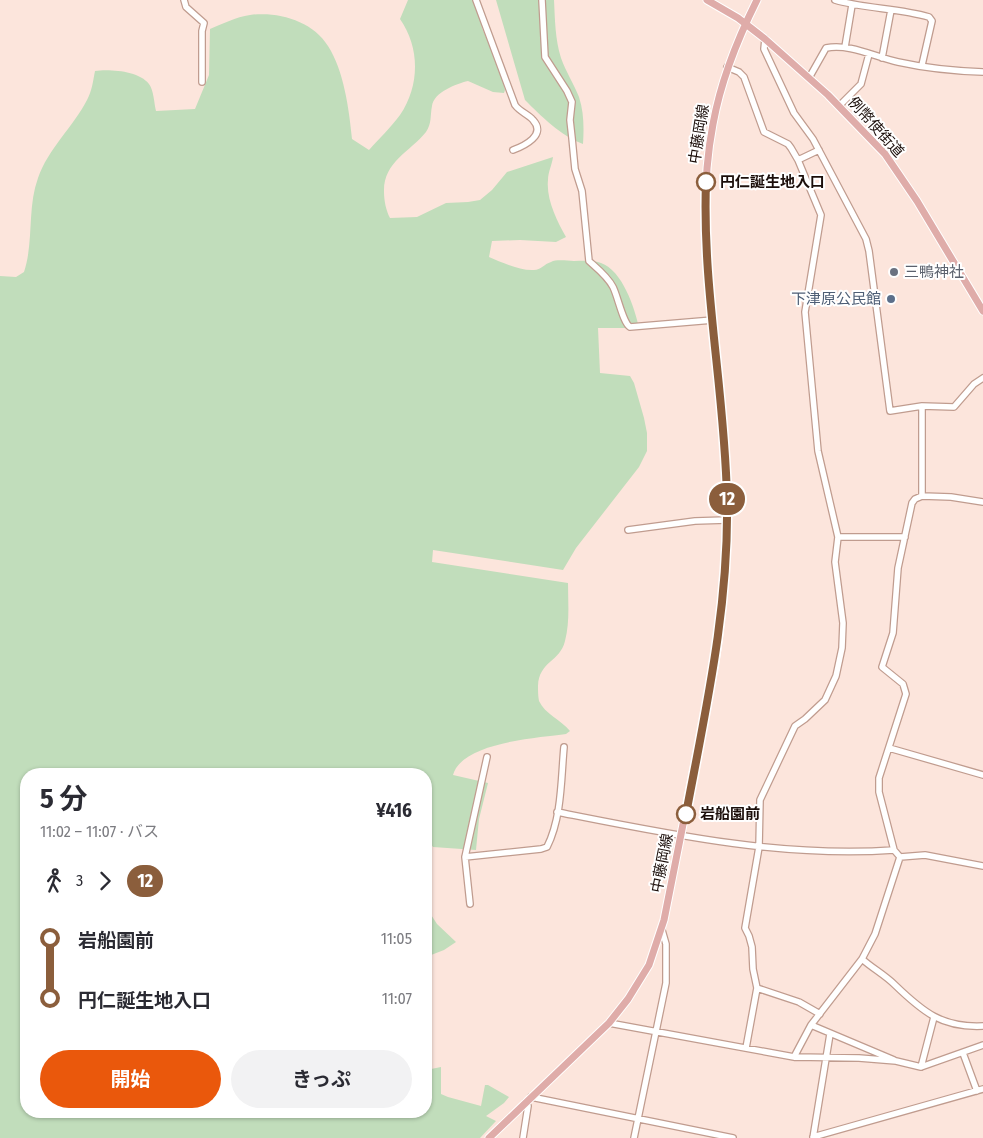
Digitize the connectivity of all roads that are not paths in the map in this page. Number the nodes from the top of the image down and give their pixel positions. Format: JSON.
{"nodes":[{"id":1,"x":184,"y":0,"type":"edge"},
{"id":2,"x":476,"y":0,"type":"edge"},
{"id":3,"x":542,"y":0,"type":"edge"},
{"id":4,"x":707,"y":0,"type":"edge"},
{"id":5,"x":757,"y":0,"type":"edge"},
{"id":6,"x":835,"y":0,"type":"edge"},
{"id":7,"x":868,"y":3,"type":"edge"},
{"id":8,"x":852,"y":5,"type":"junction"},
{"id":9,"x":891,"y":10,"type":"junction"},
{"id":10,"x":746,"y":23,"type":"junction"},
{"id":11,"x":764,"y":39,"type":"junction"},
{"id":12,"x":845,"y":47,"type":"junction"},
{"id":13,"x":869,"y":54,"type":"junction"},
{"id":14,"x":882,"y":58,"type":"junction"},
{"id":15,"x":922,"y":65,"type":"junction"},
{"id":16,"x":727,"y":67,"type":"junction"},
{"id":17,"x":983,"y":72,"type":"edge"},
{"id":18,"x":809,"y":78,"type":"junction"},
{"id":19,"x":202,"y":82,"type":"dead end"},
{"id":20,"x":839,"y":106,"type":"junction"},
{"id":21,"x":513,"y":150,"type":"dead end"},
{"id":22,"x":819,"y":150,"type":"junction"},
{"id":23,"x":798,"y":160,"type":"junction"},
{"id":24,"x":983,"y":310,"type":"edge"},
{"id":25,"x":713,"y":320,"type":"junction"},
{"id":26,"x":983,"y":378,"type":"edge"},
{"id":27,"x":922,"y":406,"type":"junction"},
{"id":28,"x":922,"y":496,"type":"junction"},
{"id":29,"x":983,"y":502,"type":"edge"},
{"id":30,"x":727,"y":520,"type":"junction"},
{"id":31,"x":628,"y":530,"type":"dead end"},
{"id":32,"x":838,"y":537,"type":"junction"},
{"id":33,"x":904,"y":537,"type":"junction"},
{"id":34,"x":564,"y":747,"type":"dead end"},
{"id":35,"x":889,"y":748,"type":"junction"},
{"id":36,"x":487,"y":757,"type":"dead end"},
{"id":37,"x":983,"y":775,"type":"edge"},
{"id":38,"x":558,"y":812,"type":"junction"},
{"id":39,"x":682,"y":835,"type":"junction"},
{"id":40,"x":759,"y":847,"type":"junction"},
{"id":41,"x":894,"y":850,"type":"junction"},
{"id":42,"x":464,"y":857,"type":"junction"},
{"id":43,"x":900,"y":857,"type":"junction"},
{"id":44,"x":983,"y":866,"type":"edge"},
{"id":45,"x":470,"y":904,"type":"dead end"},
{"id":46,"x":662,"y":930,"type":"junction"},
{"id":47,"x":862,"y":959,"type":"junction"},
{"id":48,"x":757,"y":988,"type":"junction"},
{"id":49,"x":820,"y":1014,"type":"junction"},
{"id":50,"x":934,"y":1017,"type":"junction"},
{"id":51,"x":609,"y":1023,"type":"junction"},
{"id":52,"x":811,"y":1025,"type":"junction"},
{"id":53,"x":983,"y":1026,"type":"edge"},
{"id":54,"x":656,"y":1032,"type":"junction"},
{"id":55,"x":830,"y":1034,"type":"junction"},
{"id":56,"x":983,"y":1045,"type":"edge"},
{"id":57,"x":746,"y":1048,"type":"junction"},
{"id":58,"x":964,"y":1053,"type":"junction"},
{"id":59,"x":794,"y":1057,"type":"junction"},
{"id":60,"x":827,"y":1057,"type":"junction"},
{"id":61,"x":896,"y":1061,"type":"junction"},
{"id":62,"x":921,"y":1067,"type":"junction"},
{"id":63,"x":980,"y":1090,"type":"edge"},
{"id":64,"x":529,"y":1100,"type":"junction"},
{"id":65,"x":638,"y":1118,"type":"junction"},
{"id":66,"x":489,"y":1138,"type":"edge"},
{"id":67,"x":523,"y":1138,"type":"edge"},
{"id":68,"x":634,"y":1138,"type":"edge"},
{"id":69,"x":733,"y":1138,"type":"edge"},
{"id":70,"x":813,"y":1138,"type":"edge"}],
"edges":[{"from":1,"to":19,"type":"street"},
{"from":2,"to":21,"type":"street"},
{"from":3,"to":25,"type":"street"},
{"from":4,"to":10,"type":"main road","name":"例幣使街道"},
{"from":5,"to":10,"type":"main road","name":"中藤岡線"},
{"from":6,"to":8,"type":"street"},
{"from":7,"to":8,"type":"street"},
{"from":7,"to":9,"type":"street"},
{"from":8,"to":12,"type":"street"},
{"from":9,"to":14,"type":"street"},
{"from":9,"to":15,"type":"street"},
{"from":10,"to":11,"type":"main road","name":"例幣使街道"},
{"from":10,"to":16,"type":"main road","name":"中藤岡線"},
{"from":11,"to":18,"type":"main road","name":"例幣使街道"},
{"from":11,"to":22,"type":"street"},
{"from":12,"to":13,"type":"street"},
{"from":12,"to":18,"type":"street"},
{"from":13,"to":14,"type":"street"},
{"from":13,"to":20,"type":"street"},
{"from":14,"to":15,"type":"street"},
{"from":15,"to":17,"type":"street"},
{"from":16,"to":23,"type":"street"},
{"from":16,"to":25,"type":"main road","name":"中藤岡線"},
{"from":18,"to":20,"type":"main road","name":"例幣使街道"},
{"from":20,"to":24,"type":"main road","name":"例幣使街道"},
{"from":22,"to":23,"type":"street"},
{"from":22,"to":27,"type":"street"},
{"from":23,"to":32,"type":"street"},
{"from":25,"to":30,"type":"main road","name":"中藤岡線"},
{"from":26,"to":27,"type":"street"},
{"from":27,"to":28,"type":"street"},
{"from":28,"to":29,"type":"street"},
{"from":28,"to":33,"type":"street"},
{"from":30,"to":31,"type":"street"},
{"from":30,"to":39,"type":"main road","name":"中藤岡線"},
{"from":32,"to":33,"type":"street"},
{"from":32,"to":40,"type":"street"},
{"from":33,"to":35,"type":"street"},
{"from":34,"to":38,"type":"street"},
{"from":35,"to":37,"type":"street"},
{"from":35,"to":41,"type":"street"},
{"from":36,"to":42,"type":"street"},
{"from":38,"to":39,"type":"street"},
{"from":38,"to":42,"type":"street"},
{"from":39,"to":40,"type":"street"},
{"from":39,"to":46,"type":"main road","name":"中藤岡線"},
{"from":40,"to":41,"type":"street"},
{"from":40,"to":48,"type":"street"},
{"from":41,"to":43,"type":"street"},
{"from":42,"to":45,"type":"street"},
{"from":43,"to":44,"type":"street"},
{"from":43,"to":47,"type":"street"},
{"from":46,"to":51,"type":"main road","name":"中藤岡線"},
{"from":46,"to":54,"type":"street"},
{"from":47,"to":49,"type":"street"},
{"from":47,"to":50,"type":"street"},
{"from":48,"to":49,"type":"street"},
{"from":48,"to":57,"type":"street"},
{"from":49,"to":52,"type":"street"},
{"from":50,"to":53,"type":"street"},
{"from":50,"to":62,"type":"street"},
{"from":51,"to":54,"type":"street"},
{"from":51,"to":64,"type":"main road","name":"中藤岡線"},
{"from":52,"to":55,"type":"street"},
{"from":52,"to":59,"type":"street"},
{"from":54,"to":57,"type":"street"},
{"from":54,"to":65,"type":"street"},
{"from":55,"to":60,"type":"street"},
{"from":55,"to":61,"type":"street"},
{"from":56,"to":58,"type":"street"},
{"from":57,"to":59,"type":"street"},
{"from":58,"to":62,"type":"street"},
{"from":58,"to":63,"type":"street"},
{"from":59,"to":60,"type":"street"},
{"from":60,"to":61,"type":"street"},
{"from":60,"to":70,"type":"street"},
{"from":61,"to":62,"type":"street"},
{"from":63,"to":70,"type":"street"},
{"from":64,"to":65,"type":"street"},
{"from":64,"to":66,"type":"main road","name":"中藤岡線"},
{"from":64,"to":67,"type":"street"},
{"from":65,"to":68,"type":"street"},
{"from":65,"to":69,"type":"street"}]}
